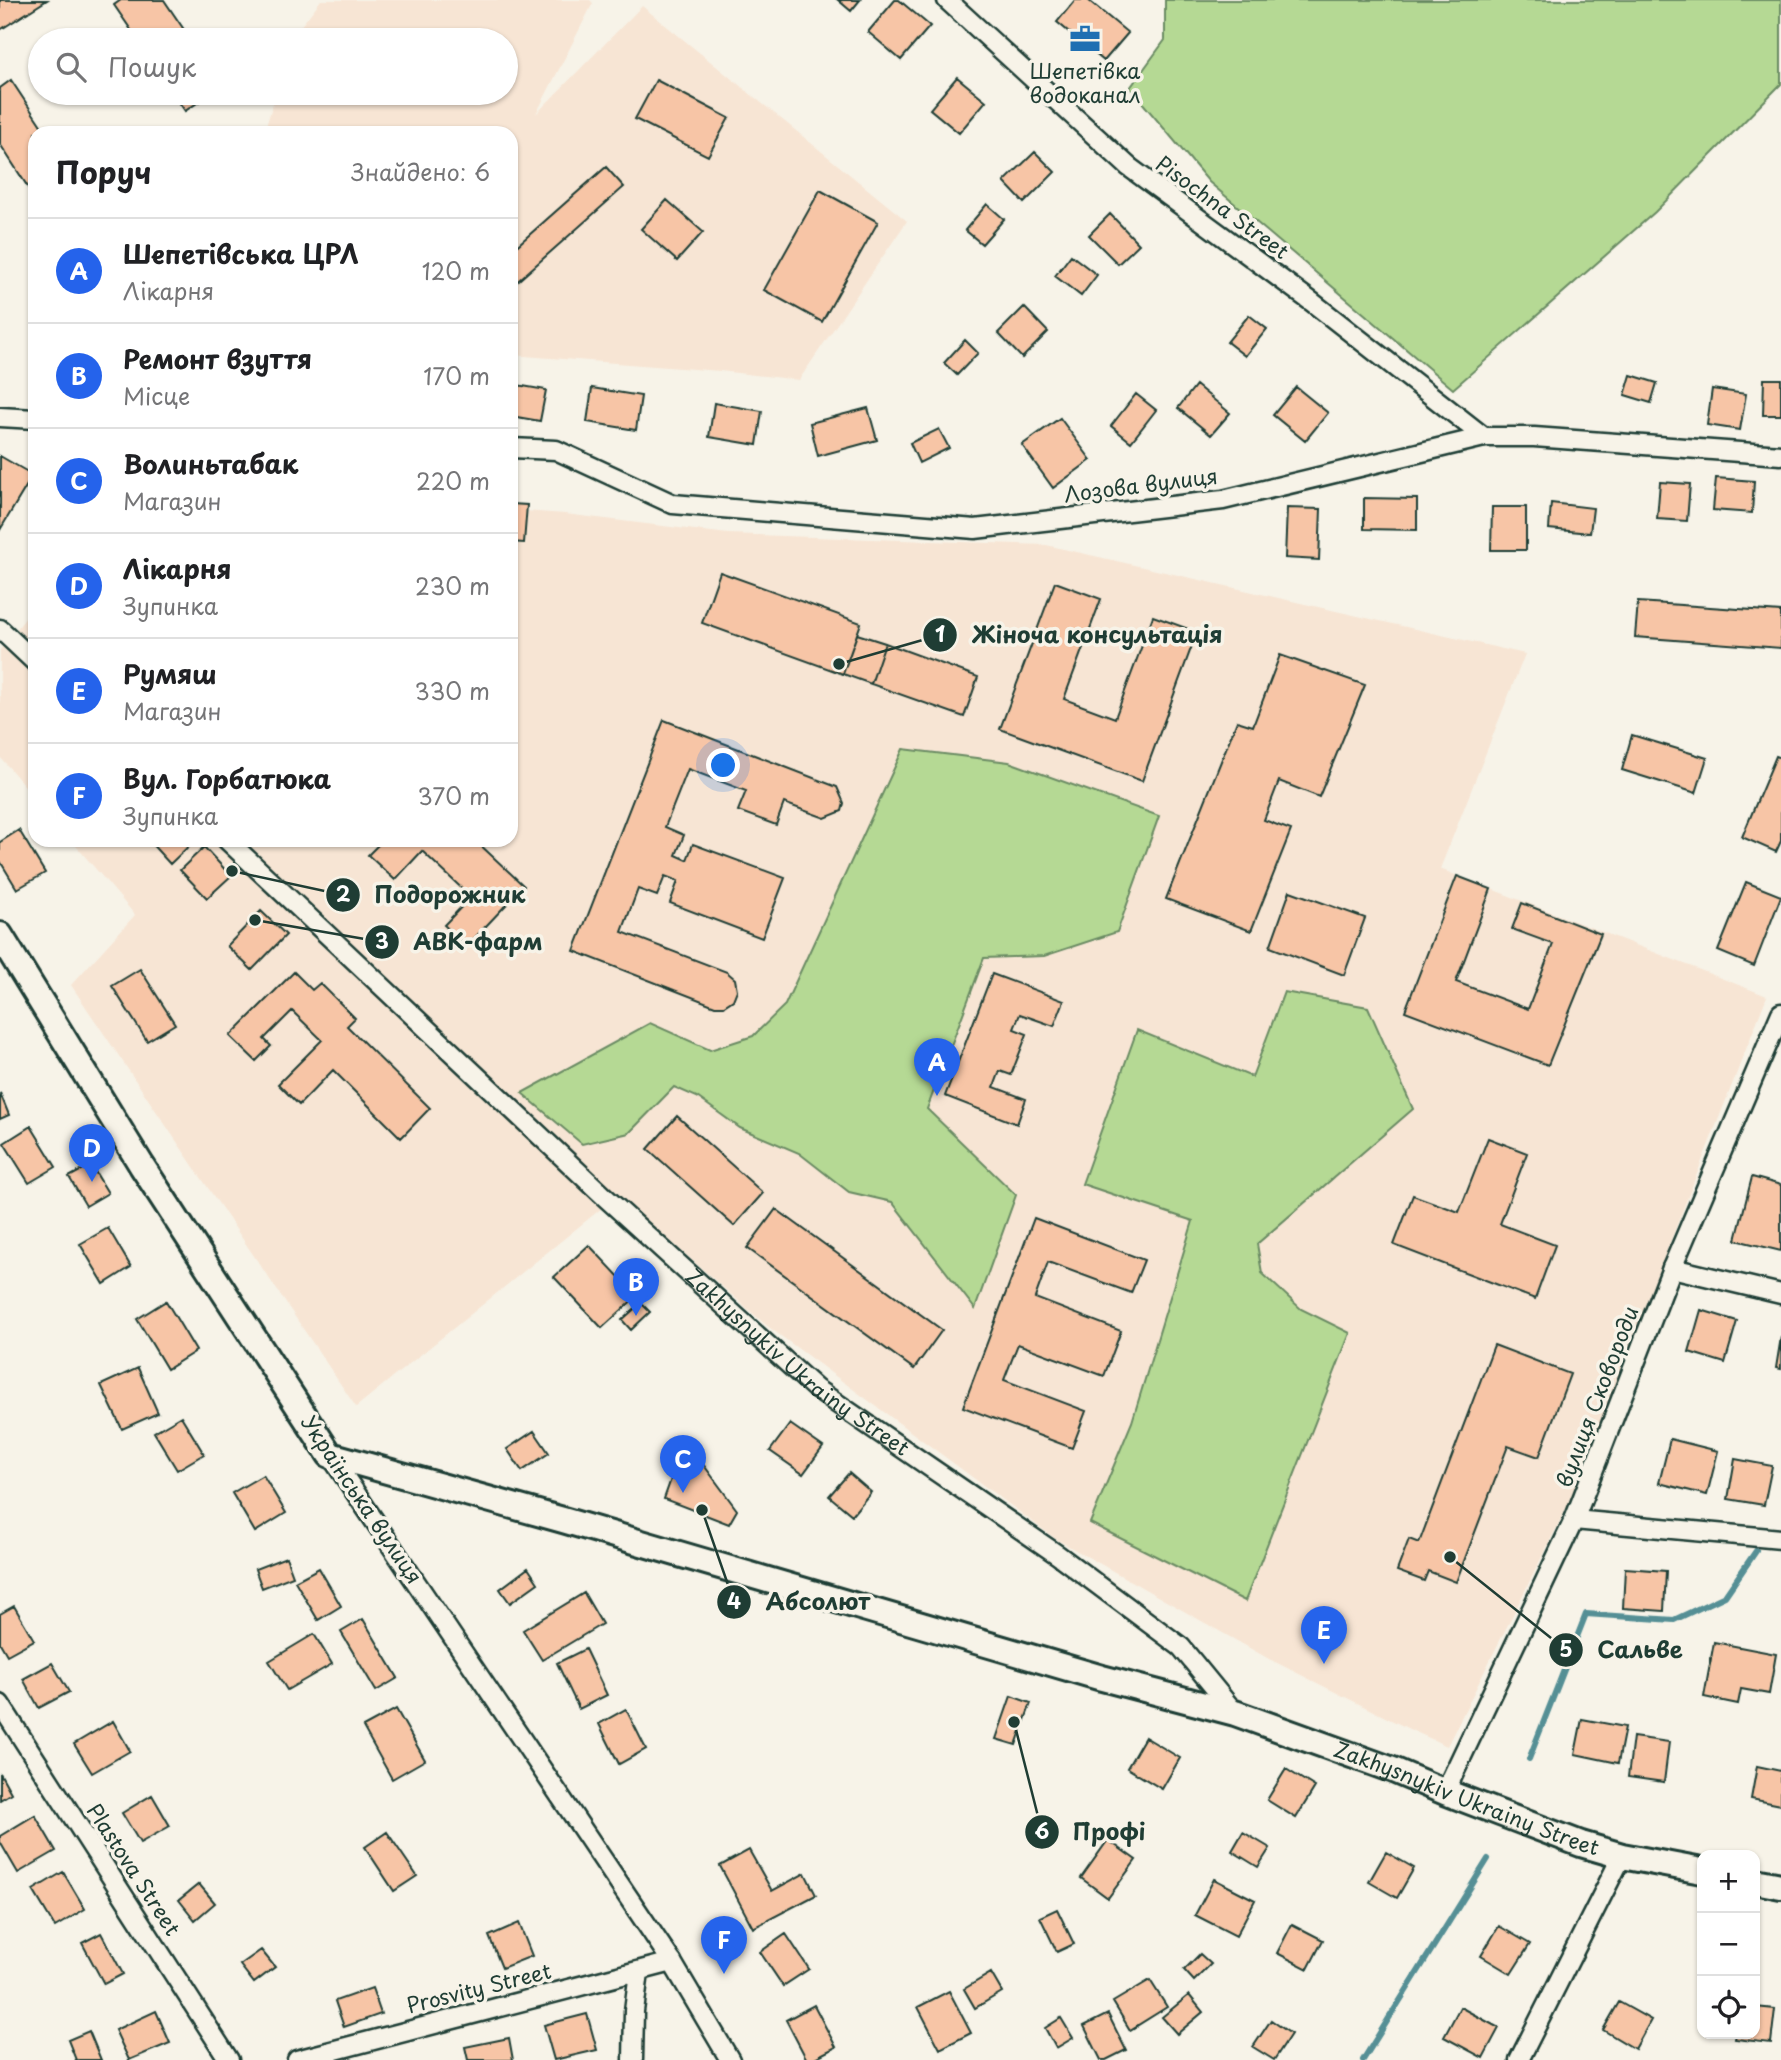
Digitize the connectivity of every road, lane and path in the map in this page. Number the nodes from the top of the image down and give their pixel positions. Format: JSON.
{"nodes":[{"id":1,"x":947,"y":0,"type":"edge"},
{"id":2,"x":0,"y":417,"type":"edge"},
{"id":3,"x":28,"y":419,"type":"edge"},
{"id":4,"x":1484,"y":437,"type":"junction"},
{"id":5,"x":518,"y":448,"type":"edge"},
{"id":6,"x":1781,"y":455,"type":"edge"},
{"id":7,"x":0,"y":629,"type":"edge"},
{"id":8,"x":28,"y":655,"type":"edge"},
{"id":9,"x":234,"y":847,"type":"edge"},
{"id":10,"x":0,"y":934,"type":"edge"},
{"id":11,"x":1781,"y":1013,"type":"edge"},
{"id":12,"x":1672,"y":1268,"type":"junction"},
{"id":13,"x":1781,"y":1294,"type":"edge"},
{"id":14,"x":330,"y":1455,"type":"junction"},
{"id":15,"x":1574,"y":1520,"type":"junction"},
{"id":16,"x":1781,"y":1539,"type":"edge"},
{"id":17,"x":0,"y":1704,"type":"edge"},
{"id":18,"x":1235,"y":1713,"type":"junction"},
{"id":19,"x":1445,"y":1792,"type":"junction"},
{"id":20,"x":1622,"y":1856,"type":"junction"},
{"id":21,"x":1697,"y":1870,"type":"edge"},
{"id":22,"x":1760,"y":1882,"type":"edge"},
{"id":23,"x":1781,"y":1886,"type":"edge"},
{"id":24,"x":672,"y":1962,"type":"junction"},
{"id":25,"x":639,"y":1972,"type":"junction"},
{"id":26,"x":229,"y":2060,"type":"edge"},
{"id":27,"x":297,"y":2060,"type":"edge"},
{"id":28,"x":634,"y":2060,"type":"edge"},
{"id":29,"x":730,"y":2060,"type":"edge"},
{"id":30,"x":1519,"y":2060,"type":"edge"}],
"edges":[{"from":1,"to":4,"type":"street","name":"Pisochna Street"},
{"from":2,"to":3,"type":"street"},
{"from":4,"to":5,"type":"street","name":"Лозова вулиця"},
{"from":4,"to":6,"type":"street","name":"Лозова вулиця"},
{"from":7,"to":8,"type":"street"},
{"from":9,"to":18,"type":"street","name":"Zakhysnykiv Ukrainy Street"},
{"from":10,"to":14,"type":"main road","name":"Українська вулиця"},
{"from":11,"to":12,"type":"street","name":"вулиця Сковороди"},
{"from":12,"to":13,"type":"street"},
{"from":12,"to":15,"type":"street","name":"вулиця Сковороди"},
{"from":14,"to":18,"type":"main road","name":"Zakhysnykiv Ukrainy Street"},
{"from":14,"to":24,"type":"street","name":"Українська вулиця"},
{"from":15,"to":16,"type":"street"},
{"from":15,"to":19,"type":"street","name":"вулиця Сковороди"},
{"from":17,"to":26,"type":"street","name":"Plastova Street"},
{"from":18,"to":19,"type":"main road","name":"Zakhysnykiv Ukrainy Street"},
{"from":19,"to":20,"type":"main road","name":"Zakhysnykiv Ukrainy Street"},
{"from":20,"to":21,"type":"main road","name":"Zakhysnykiv Ukrainy Street"},
{"from":20,"to":30,"type":"street"},
{"from":22,"to":23,"type":"main road"},
{"from":24,"to":25,"type":"street","name":"Prosvity Street"},
{"from":24,"to":29,"type":"street","name":"Українська вулиця"},
{"from":25,"to":27,"type":"street","name":"Prosvity Street"},
{"from":25,"to":28,"type":"street"}]}
